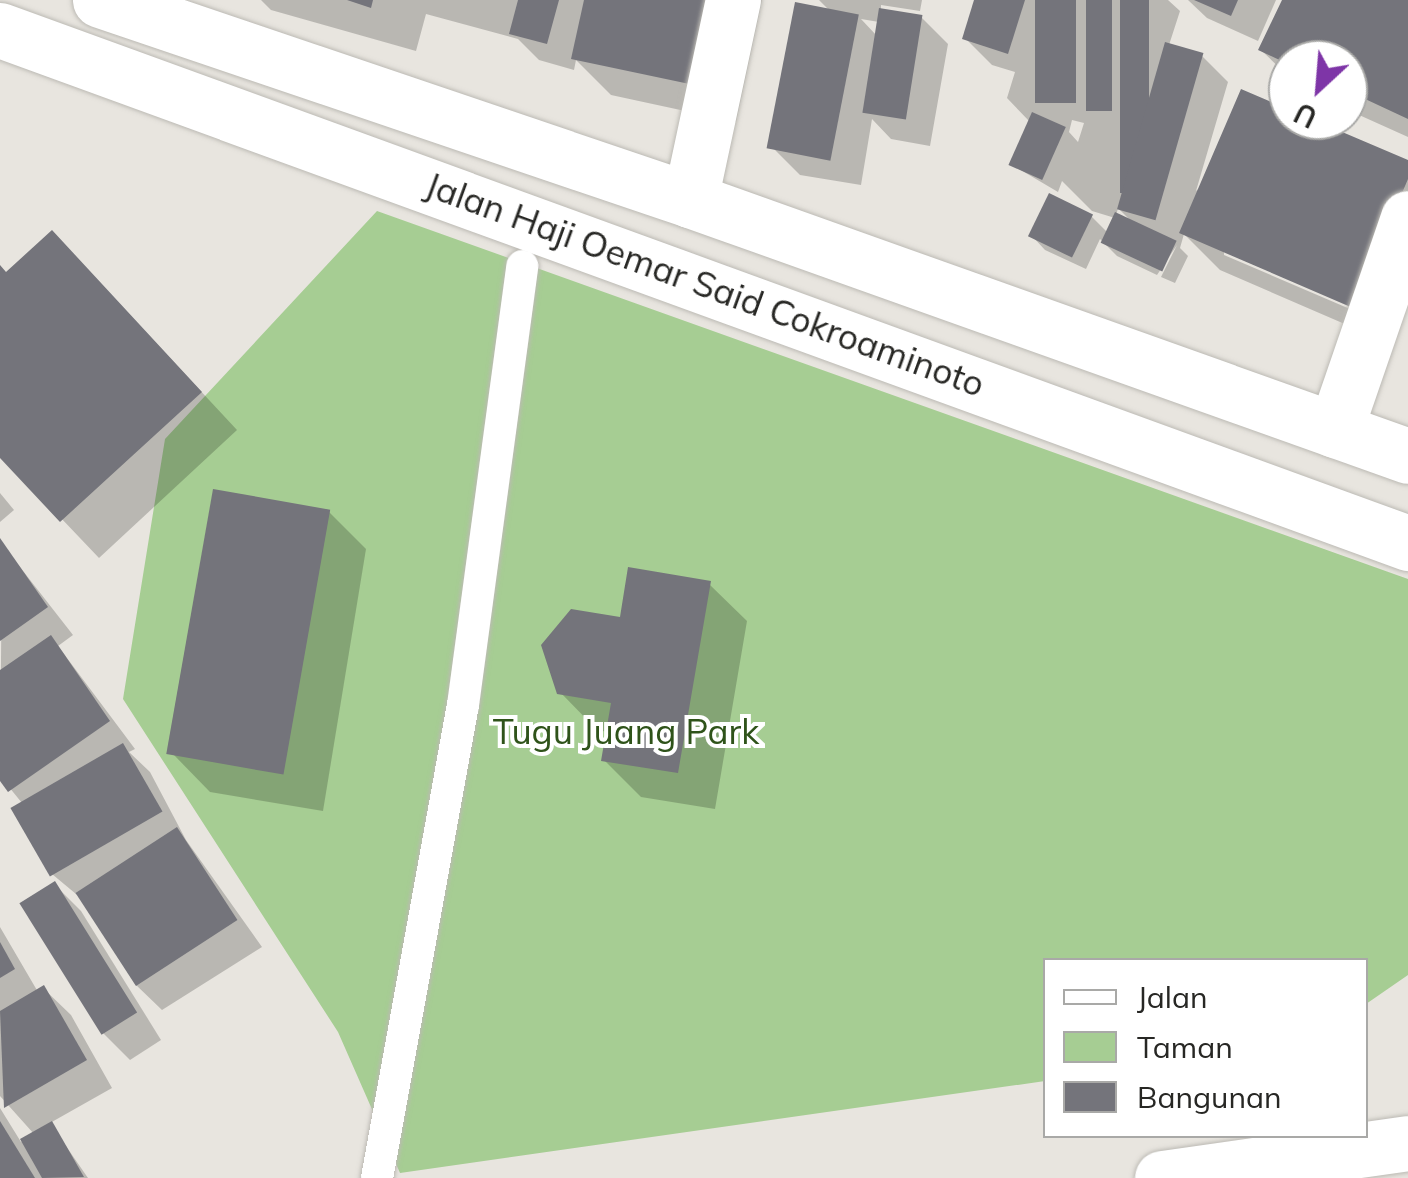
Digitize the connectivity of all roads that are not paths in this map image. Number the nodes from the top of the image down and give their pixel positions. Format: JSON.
{"nodes":[{"id":1,"x":100,"y":0,"type":"edge"},
{"id":2,"x":734,"y":0,"type":"edge"},
{"id":3,"x":0,"y":30,"type":"edge"},
{"id":4,"x":690,"y":200,"type":"junction"},
{"id":5,"x":1408,"y":218,"type":"edge"},
{"id":6,"x":522,"y":266,"type":"dead end"},
{"id":7,"x":1334,"y":430,"type":"junction"},
{"id":8,"x":1408,"y":456,"type":"edge"},
{"id":9,"x":1408,"y":542,"type":"edge"},
{"id":10,"x":1406,"y":1150,"type":"edge"},
{"id":11,"x":377,"y":1178,"type":"edge"},
{"id":12,"x":1162,"y":1178,"type":"edge"}],
"edges":[{"from":1,"to":4,"type":"main road","name":"Jalan Haji Oemar Said Cokroaminoto"},
{"from":2,"to":4,"type":"main road"},
{"from":3,"to":9,"type":"main road","name":"Jalan Haji Oemar Said Cokroaminoto"},
{"from":4,"to":7,"type":"main road","name":"Jalan Haji Oemar Said Cokroaminoto"},
{"from":5,"to":7,"type":"main road"},
{"from":6,"to":11,"type":"lane"},
{"from":7,"to":8,"type":"main road","name":"Jalan Haji Oemar Said Cokroaminoto"},
{"from":10,"to":12,"type":"main road"}]}
